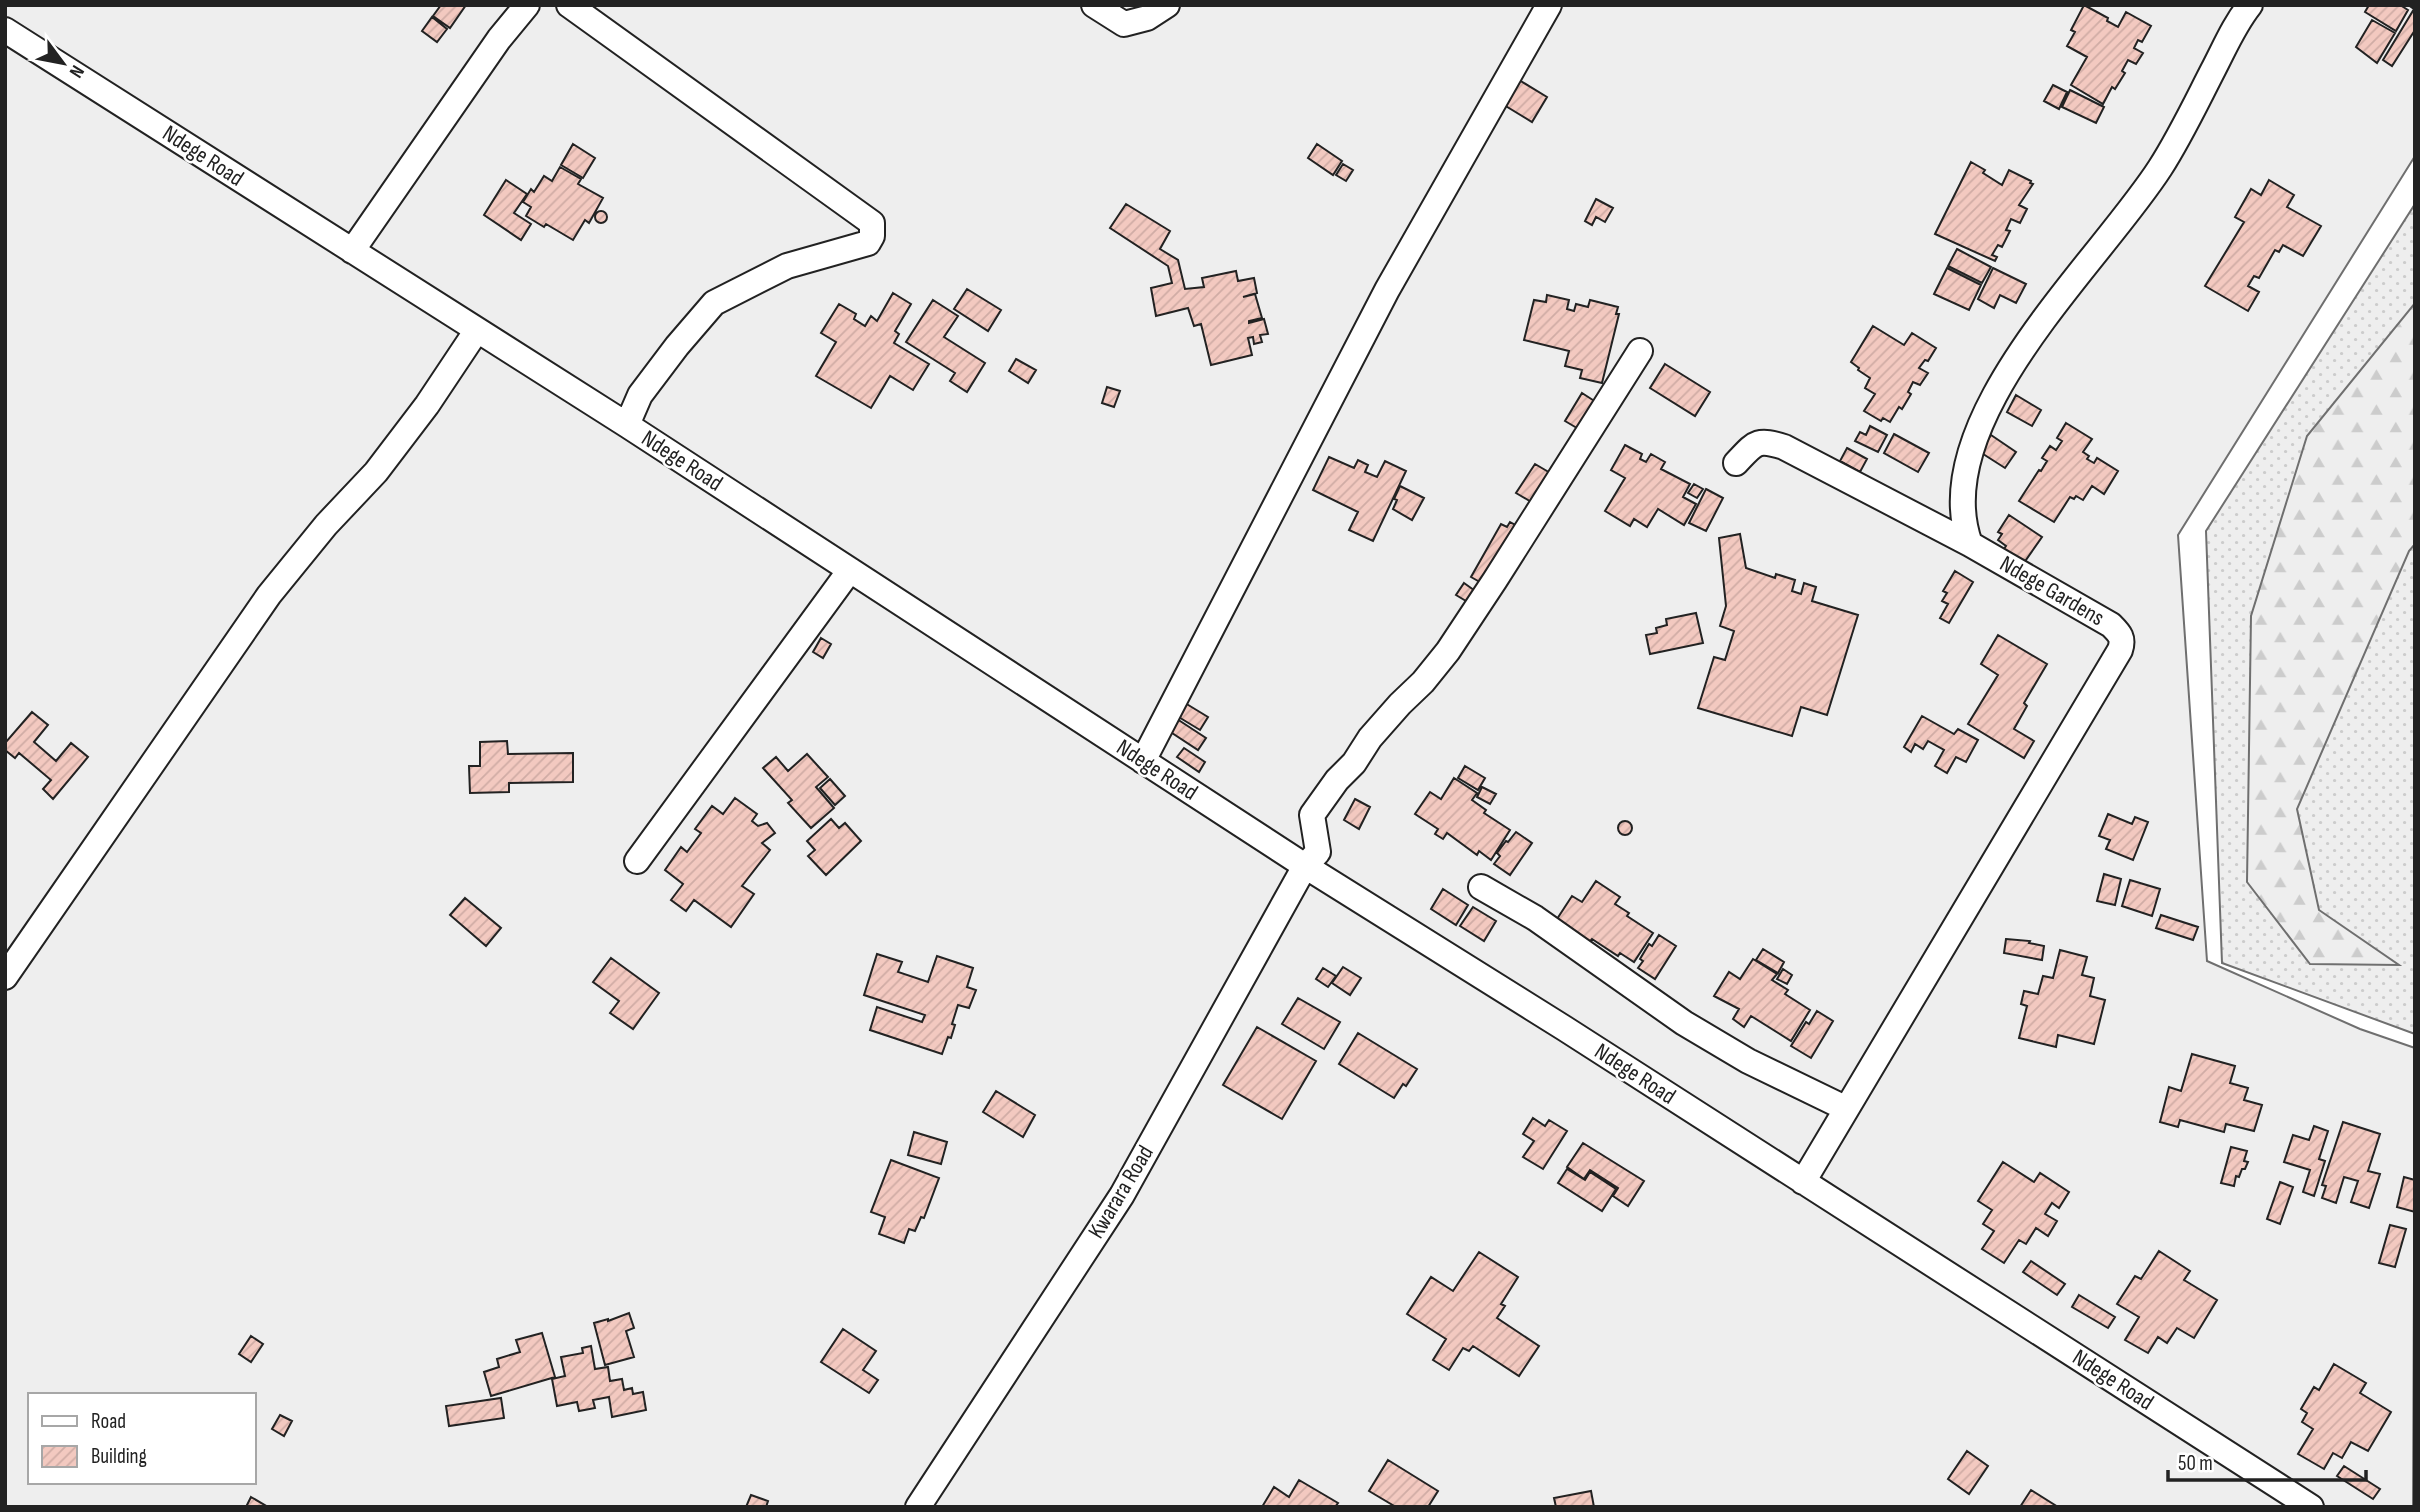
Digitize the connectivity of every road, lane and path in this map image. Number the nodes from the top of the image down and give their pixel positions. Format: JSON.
{"nodes":[{"id":1,"x":527,"y":5,"type":"edge"},
{"id":2,"x":569,"y":5,"type":"edge"},
{"id":3,"x":1094,"y":5,"type":"edge"},
{"id":4,"x":1167,"y":5,"type":"edge"},
{"id":5,"x":1549,"y":5,"type":"edge"},
{"id":6,"x":2250,"y":5,"type":"edge"},
{"id":7,"x":5,"y":30,"type":"edge"},
{"id":8,"x":352,"y":251,"type":"junction"},
{"id":9,"x":477,"y":330,"type":"junction"},
{"id":10,"x":1640,"y":351,"type":"dead end"},
{"id":11,"x":627,"y":425,"type":"junction"},
{"id":12,"x":1736,"y":463,"type":"dead end"},
{"id":13,"x":1970,"y":544,"type":"junction"},
{"id":14,"x":850,"y":570,"type":"junction"},
{"id":15,"x":1143,"y":761,"type":"junction"},
{"id":16,"x":636,"y":861,"type":"dead end"},
{"id":17,"x":1306,"y":866,"type":"junction"},
{"id":18,"x":1481,"y":887,"type":"dead end"},
{"id":19,"x":5,"y":977,"type":"edge"},
{"id":20,"x":1845,"y":1108,"type":"junction"},
{"id":21,"x":1802,"y":1182,"type":"junction"},
{"id":22,"x":918,"y":1507,"type":"edge"},
{"id":23,"x":2311,"y":1507,"type":"edge"}],
"edges":[{"from":1,"to":8,"type":"street"},
{"from":2,"to":11,"type":"street"},
{"from":3,"to":4,"type":"street"},
{"from":5,"to":15,"type":"street"},
{"from":6,"to":13,"type":"street"},
{"from":7,"to":8,"type":"street","name":"Ndege Road"},
{"from":8,"to":9,"type":"street","name":"Ndege Road"},
{"from":9,"to":11,"type":"street","name":"Ndege Road"},
{"from":9,"to":19,"type":"street"},
{"from":10,"to":17,"type":"street","name":"Kwarara Road"},
{"from":11,"to":14,"type":"street","name":"Ndege Road"},
{"from":12,"to":13,"type":"street"},
{"from":13,"to":20,"type":"street","name":"Ndege Gardens"},
{"from":14,"to":15,"type":"street","name":"Ndege Road"},
{"from":14,"to":16,"type":"street"},
{"from":15,"to":17,"type":"street","name":"Ndege Road"},
{"from":17,"to":21,"type":"street","name":"Ndege Road"},
{"from":17,"to":22,"type":"street","name":"Kwarara Road"},
{"from":18,"to":20,"type":"street"},
{"from":20,"to":21,"type":"street","name":"Ndege Gardens"},
{"from":21,"to":23,"type":"street","name":"Ndege Road"}]}
